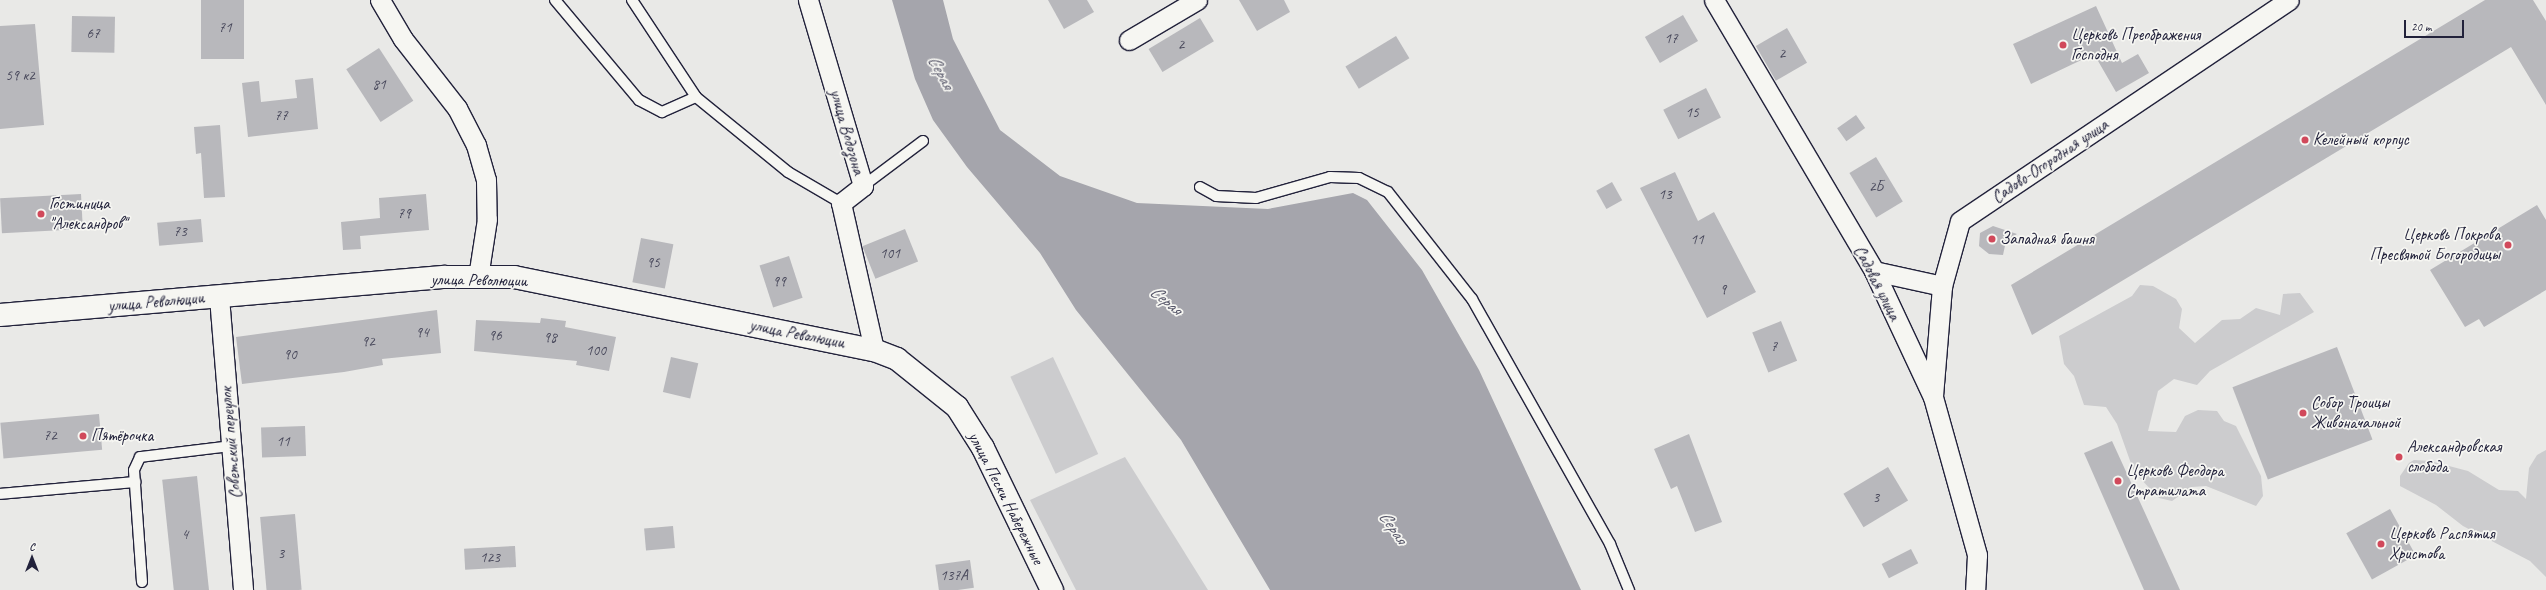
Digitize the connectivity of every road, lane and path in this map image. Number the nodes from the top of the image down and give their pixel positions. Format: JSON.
{"nodes":[{"id":1,"x":380,"y":0,"type":"edge"},
{"id":2,"x":554,"y":0,"type":"edge"},
{"id":3,"x":632,"y":0,"type":"edge"},
{"id":4,"x":808,"y":0,"type":"edge"},
{"id":5,"x":1197,"y":0,"type":"edge"},
{"id":6,"x":1714,"y":0,"type":"edge"},
{"id":7,"x":2289,"y":0,"type":"edge"},
{"id":8,"x":1129,"y":40,"type":"dead end"},
{"id":9,"x":696,"y":97,"type":"junction"},
{"id":10,"x":923,"y":141,"type":"dead end"},
{"id":11,"x":863,"y":186,"type":"junction"},
{"id":12,"x":1200,"y":187,"type":"dead end"},
{"id":13,"x":841,"y":203,"type":"junction"},
{"id":14,"x":1874,"y":271,"type":"junction"},
{"id":15,"x":478,"y":277,"type":"junction"},
{"id":16,"x":1942,"y":286,"type":"junction"},
{"id":17,"x":219,"y":297,"type":"junction"},
{"id":18,"x":0,"y":315,"type":"edge"},
{"id":19,"x":874,"y":350,"type":"junction"},
{"id":20,"x":1933,"y":397,"type":"junction"},
{"id":21,"x":957,"y":407,"type":"joint"},
{"id":22,"x":231,"y":446,"type":"junction"},
{"id":23,"x":135,"y":482,"type":"junction"},
{"id":24,"x":0,"y":494,"type":"edge"},
{"id":25,"x":142,"y":582,"type":"dead end"},
{"id":26,"x":243,"y":590,"type":"edge"},
{"id":27,"x":1052,"y":590,"type":"edge"},
{"id":28,"x":1629,"y":590,"type":"edge"},
{"id":29,"x":1975,"y":590,"type":"edge"}],
"edges":[{"from":1,"to":15,"type":"street"},
{"from":2,"to":9,"type":"lane"},
{"from":3,"to":9,"type":"lane"},
{"from":4,"to":11,"type":"street","name":"улица Водозона"},
{"from":5,"to":8,"type":"street"},
{"from":6,"to":14,"type":"street","name":"Садовая улица"},
{"from":7,"to":16,"type":"street","name":"Садово-Огородная улица"},
{"from":9,"to":13,"type":"lane"},
{"from":10,"to":11,"type":"lane"},
{"from":11,"to":13,"type":"street","name":"улица Водозона"},
{"from":12,"to":28,"type":"lane"},
{"from":13,"to":19,"type":"street"},
{"from":14,"to":16,"type":"street"},
{"from":14,"to":20,"type":"street","name":"Садовая улица"},
{"from":15,"to":17,"type":"main road","name":"улица Революции"},
{"from":15,"to":19,"type":"main road","name":"улица Революции"},
{"from":16,"to":20,"type":"street","name":"Садово-Огородная улица"},
{"from":17,"to":18,"type":"main road","name":"улица Революции"},
{"from":17,"to":22,"type":"street","name":"Советский переулок"},
{"from":19,"to":21,"type":"main road","name":"улица Революции"},
{"from":20,"to":29,"type":"street","name":"Садовая улица"},
{"from":21,"to":27,"type":"main road","name":"улица Пески Набережные"},
{"from":22,"to":23,"type":"lane"},
{"from":22,"to":26,"type":"street","name":"Советский переулок"},
{"from":23,"to":24,"type":"lane"},
{"from":23,"to":25,"type":"lane"}]}
